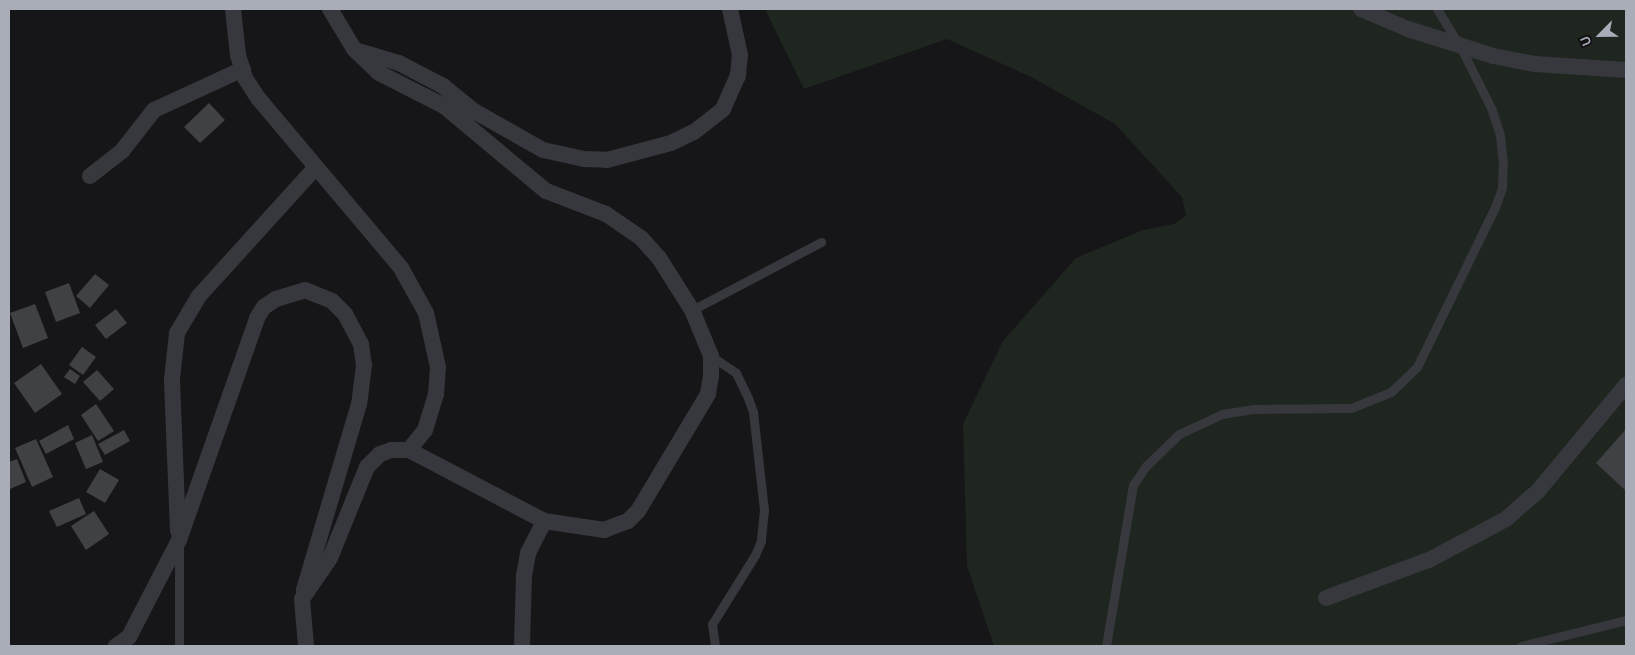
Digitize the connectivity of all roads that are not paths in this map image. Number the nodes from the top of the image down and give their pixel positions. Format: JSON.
{"nodes":[{"id":1,"x":233,"y":9,"type":"edge"},
{"id":2,"x":330,"y":9,"type":"edge"},
{"id":3,"x":730,"y":9,"type":"edge"},
{"id":4,"x":1361,"y":9,"type":"edge"},
{"id":5,"x":1437,"y":9,"type":"edge"},
{"id":6,"x":1461,"y":48,"type":"junction"},
{"id":7,"x":354,"y":49,"type":"junction"},
{"id":8,"x":242,"y":69,"type":"junction"},
{"id":9,"x":1626,"y":70,"type":"edge"},
{"id":10,"x":315,"y":168,"type":"junction"},
{"id":11,"x":90,"y":176,"type":"dead end"},
{"id":12,"x":821,"y":242,"type":"dead end"},
{"id":13,"x":692,"y":310,"type":"junction"},
{"id":14,"x":711,"y":356,"type":"junction"},
{"id":15,"x":1626,"y":385,"type":"edge"},
{"id":16,"x":409,"y":450,"type":"junction"},
{"id":17,"x":544,"y":521,"type":"junction"},
{"id":18,"x":179,"y":540,"type":"junction"},
{"id":19,"x":1326,"y":598,"type":"dead end"},
{"id":20,"x":302,"y":599,"type":"junction"},
{"id":21,"x":1626,"y":620,"type":"edge"},
{"id":22,"x":116,"y":646,"type":"edge"},
{"id":23,"x":179,"y":646,"type":"edge"},
{"id":24,"x":306,"y":646,"type":"edge"},
{"id":25,"x":522,"y":646,"type":"edge"},
{"id":26,"x":715,"y":646,"type":"edge"},
{"id":27,"x":1106,"y":646,"type":"edge"},
{"id":28,"x":1521,"y":646,"type":"edge"}],
"edges":[{"from":1,"to":8,"type":"street"},
{"from":2,"to":7,"type":"street"},
{"from":3,"to":7,"type":"street"},
{"from":4,"to":6,"type":"street"},
{"from":5,"to":6,"type":"lane"},
{"from":6,"to":9,"type":"street"},
{"from":6,"to":27,"type":"lane"},
{"from":7,"to":13,"type":"street"},
{"from":8,"to":10,"type":"street"},
{"from":8,"to":11,"type":"street"},
{"from":10,"to":16,"type":"street"},
{"from":10,"to":18,"type":"street"},
{"from":12,"to":13,"type":"lane"},
{"from":13,"to":14,"type":"street"},
{"from":14,"to":17,"type":"street"},
{"from":14,"to":26,"type":"lane"},
{"from":15,"to":19,"type":"street"},
{"from":16,"to":17,"type":"street"},
{"from":16,"to":20,"type":"street"},
{"from":17,"to":25,"type":"street"},
{"from":18,"to":20,"type":"street"},
{"from":18,"to":22,"type":"street"},
{"from":18,"to":23,"type":"lane"},
{"from":20,"to":24,"type":"street"},
{"from":21,"to":28,"type":"lane"}]}
